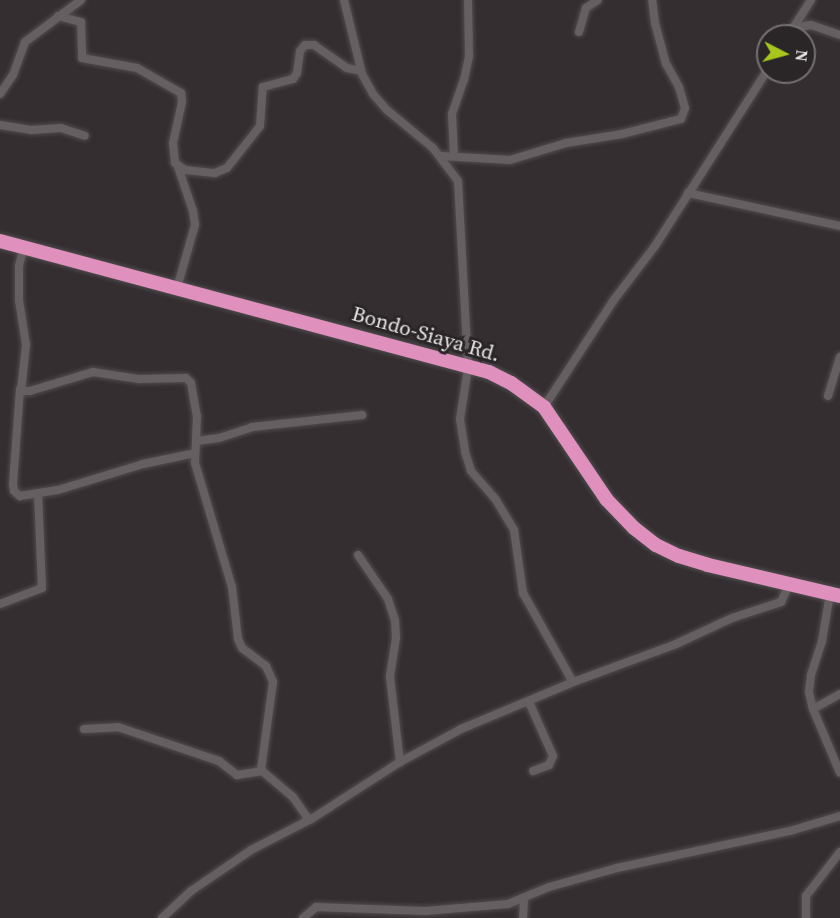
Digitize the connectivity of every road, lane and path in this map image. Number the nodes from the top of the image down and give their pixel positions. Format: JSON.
{"nodes":[{"id":1,"x":81,"y":0,"type":"edge"},
{"id":2,"x":344,"y":0,"type":"edge"},
{"id":3,"x":468,"y":0,"type":"edge"},
{"id":4,"x":598,"y":0,"type":"edge"},
{"id":5,"x":652,"y":0,"type":"edge"},
{"id":6,"x":811,"y":0,"type":"edge"},
{"id":7,"x":58,"y":16,"type":"junction"},
{"id":8,"x":796,"y":24,"type":"edge"},
{"id":9,"x":816,"y":27,"type":"edge"},
{"id":10,"x":579,"y":32,"type":"dead end"},
{"id":11,"x":840,"y":35,"type":"edge"},
{"id":12,"x":361,"y":71,"type":"junction"},
{"id":13,"x":758,"y":84,"type":"edge"},
{"id":14,"x":0,"y":94,"type":"edge"},
{"id":15,"x":0,"y":125,"type":"edge"},
{"id":16,"x":85,"y":136,"type":"dead end"},
{"id":17,"x":441,"y":156,"type":"junction"},
{"id":18,"x":454,"y":156,"type":"junction"},
{"id":19,"x":178,"y":167,"type":"junction"},
{"id":20,"x":688,"y":193,"type":"junction"},
{"id":21,"x":840,"y":226,"type":"edge"},
{"id":22,"x":0,"y":241,"type":"edge"},
{"id":23,"x":24,"y":248,"type":"junction"},
{"id":24,"x":177,"y":288,"type":"junction"},
{"id":25,"x":840,"y":357,"type":"edge"},
{"id":26,"x":468,"y":369,"type":"junction"},
{"id":27,"x":20,"y":389,"type":"junction"},
{"id":28,"x":828,"y":396,"type":"dead end"},
{"id":29,"x":544,"y":407,"type":"junction"},
{"id":30,"x":362,"y":415,"type":"dead end"},
{"id":31,"x":197,"y":441,"type":"junction"},
{"id":32,"x":195,"y":453,"type":"junction"},
{"id":33,"x":38,"y":494,"type":"junction"},
{"id":34,"x":358,"y":555,"type":"dead end"},
{"id":35,"x":789,"y":585,"type":"junction"},
{"id":36,"x":835,"y":595,"type":"edge"},
{"id":37,"x":0,"y":604,"type":"edge"},
{"id":38,"x":573,"y":682,"type":"junction"},
{"id":39,"x":840,"y":694,"type":"edge"},
{"id":40,"x":529,"y":702,"type":"junction"},
{"id":41,"x":813,"y":710,"type":"junction"},
{"id":42,"x":84,"y":729,"type":"dead end"},
{"id":43,"x":400,"y":762,"type":"junction"},
{"id":44,"x":261,"y":771,"type":"junction"},
{"id":45,"x":533,"y":771,"type":"dead end"},
{"id":46,"x":840,"y":773,"type":"edge"},
{"id":47,"x":840,"y":816,"type":"edge"},
{"id":48,"x":309,"y":820,"type":"junction"},
{"id":49,"x":840,"y":852,"type":"edge"},
{"id":50,"x":524,"y":898,"type":"junction"},
{"id":51,"x":162,"y":918,"type":"edge"},
{"id":52,"x":303,"y":918,"type":"edge"},
{"id":53,"x":524,"y":918,"type":"edge"},
{"id":54,"x":806,"y":918,"type":"edge"}],
"edges":[{"from":1,"to":7,"type":"street"},
{"from":2,"to":12,"type":"street"},
{"from":3,"to":18,"type":"street"},
{"from":4,"to":10,"type":"street"},
{"from":5,"to":18,"type":"street"},
{"from":6,"to":8,"type":"street"},
{"from":7,"to":14,"type":"street"},
{"from":7,"to":19,"type":"street"},
{"from":9,"to":11,"type":"street"},
{"from":12,"to":17,"type":"street"},
{"from":12,"to":19,"type":"street"},
{"from":13,"to":20,"type":"street"},
{"from":15,"to":16,"type":"street"},
{"from":17,"to":18,"type":"street"},
{"from":17,"to":26,"type":"street"},
{"from":19,"to":24,"type":"street"},
{"from":20,"to":21,"type":"street"},
{"from":20,"to":29,"type":"street"},
{"from":22,"to":23,"type":"highway","name":"Bondo-Siaya Rd."},
{"from":23,"to":24,"type":"highway","name":"Bondo-Siaya Rd."},
{"from":23,"to":27,"type":"street"},
{"from":24,"to":26,"type":"highway","name":"Bondo-Siaya Rd."},
{"from":25,"to":28,"type":"street"},
{"from":26,"to":29,"type":"highway","name":"Bondo-Siaya Rd."},
{"from":26,"to":38,"type":"street"},
{"from":27,"to":31,"type":"street"},
{"from":27,"to":33,"type":"street"},
{"from":29,"to":35,"type":"highway","name":"Bondo-Siaya Rd."},
{"from":30,"to":31,"type":"street"},
{"from":31,"to":32,"type":"street"},
{"from":32,"to":33,"type":"street"},
{"from":32,"to":44,"type":"street"},
{"from":33,"to":37,"type":"street"},
{"from":34,"to":43,"type":"street"},
{"from":35,"to":36,"type":"highway","name":"Bondo-Siaya Rd."},
{"from":35,"to":38,"type":"street"},
{"from":36,"to":41,"type":"street"},
{"from":38,"to":40,"type":"street"},
{"from":39,"to":41,"type":"street"},
{"from":40,"to":43,"type":"street"},
{"from":40,"to":45,"type":"street"},
{"from":41,"to":46,"type":"street"},
{"from":42,"to":44,"type":"street"},
{"from":43,"to":48,"type":"street"},
{"from":44,"to":48,"type":"street"},
{"from":47,"to":50,"type":"street"},
{"from":48,"to":51,"type":"street"},
{"from":49,"to":54,"type":"street"},
{"from":50,"to":52,"type":"street"},
{"from":50,"to":53,"type":"street"}]}
